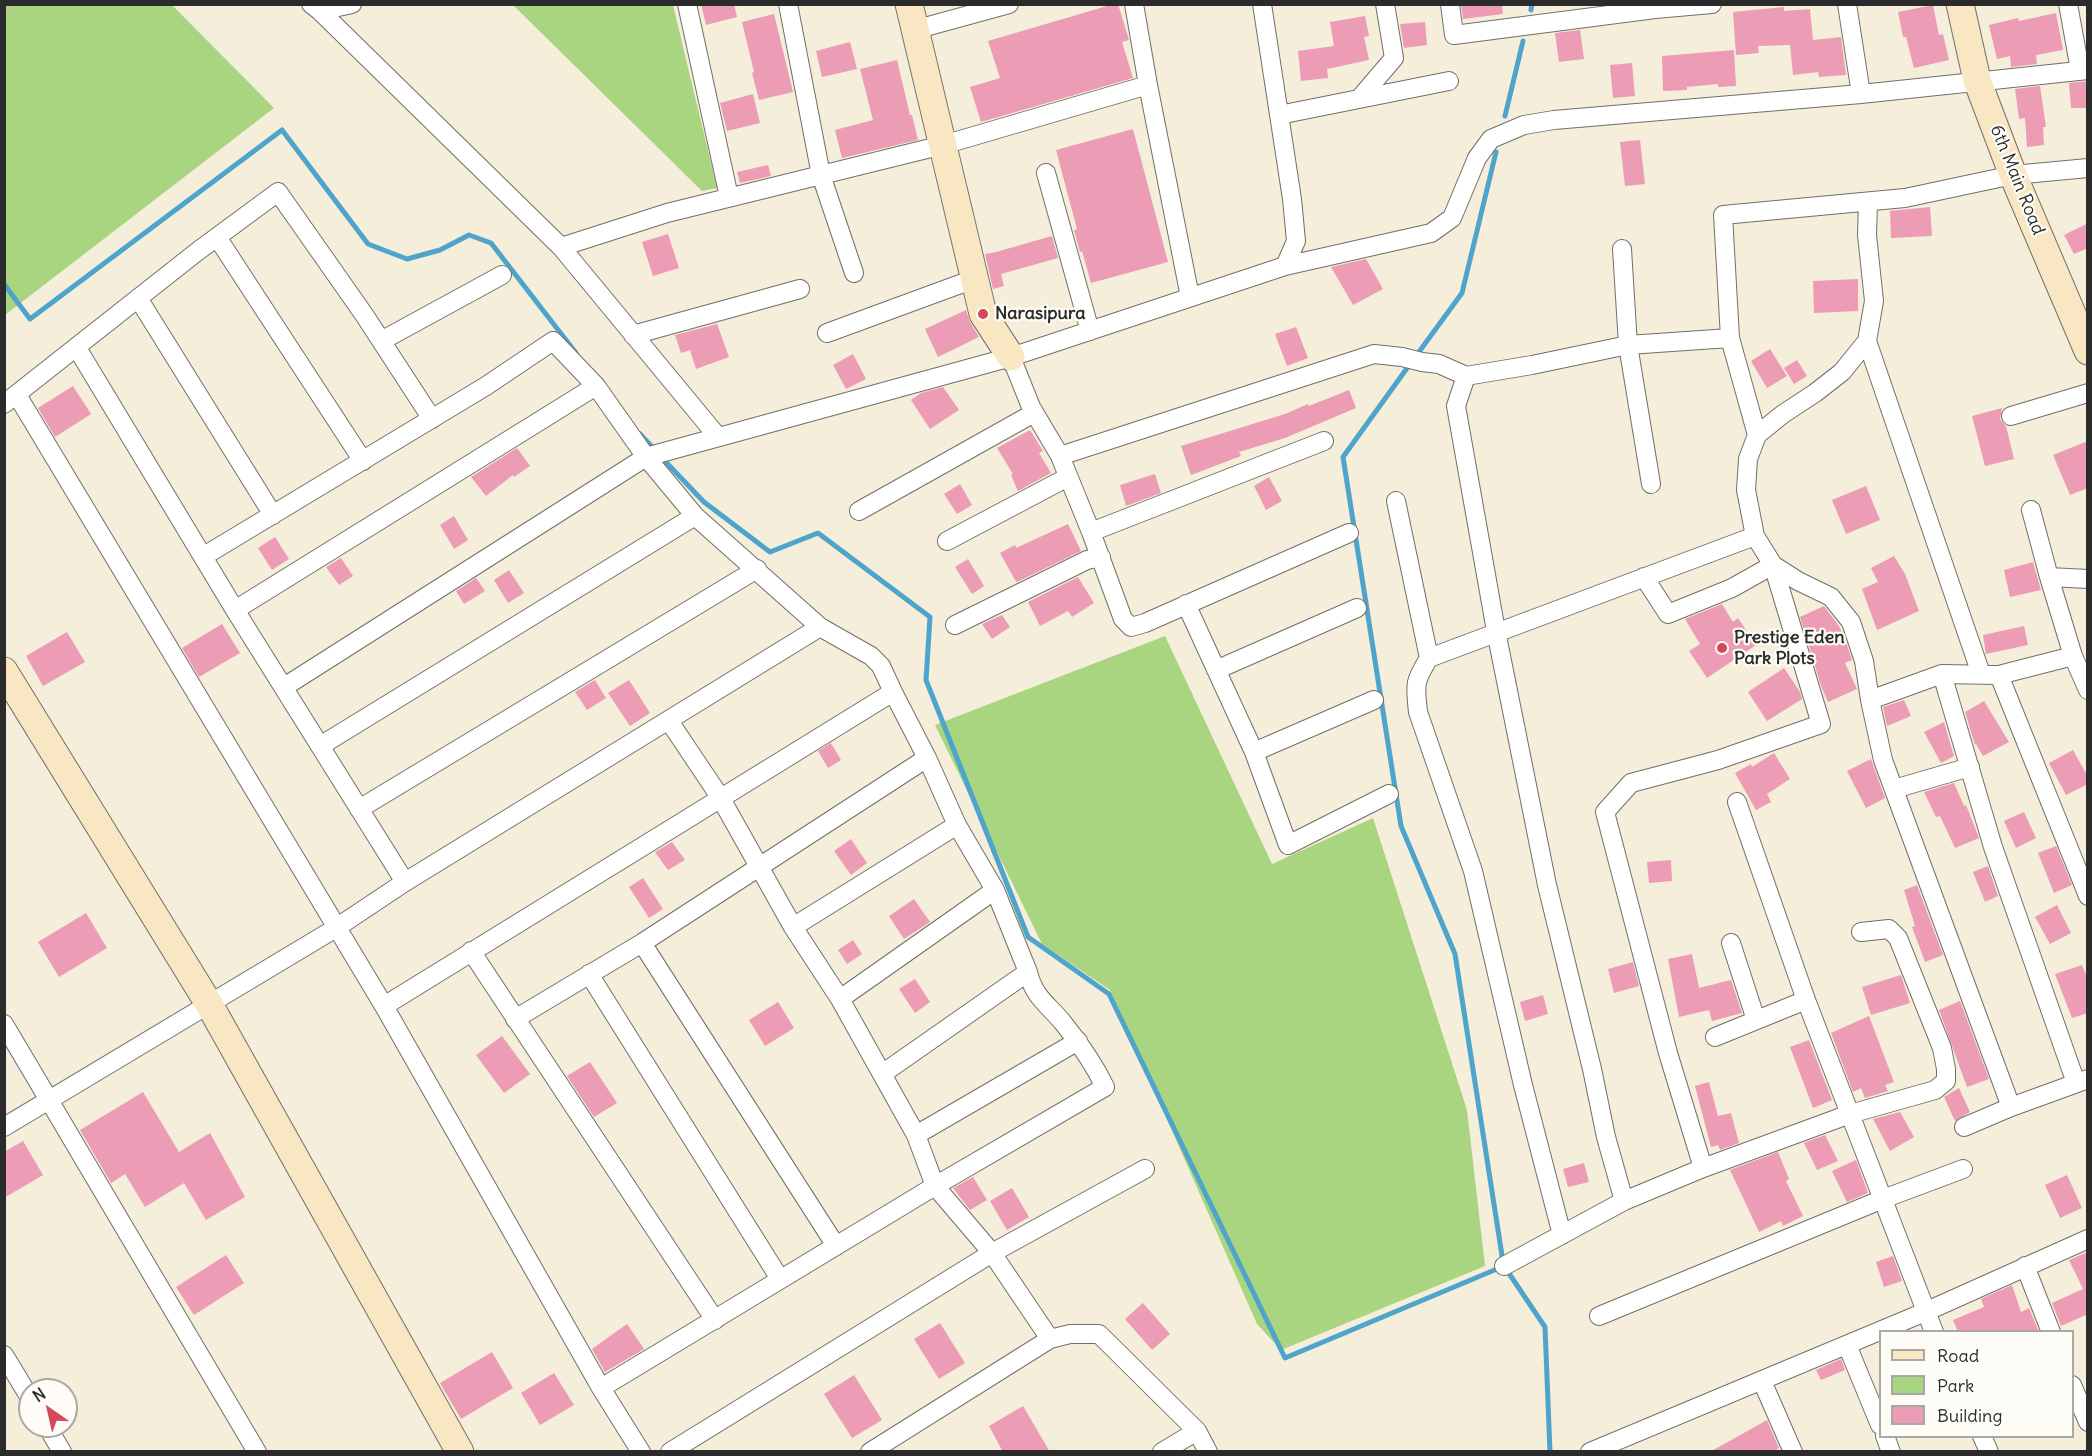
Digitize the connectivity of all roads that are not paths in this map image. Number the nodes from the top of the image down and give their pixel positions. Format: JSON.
{"nodes":[{"id":1,"x":352,"y":4,"type":"edge"},
{"id":2,"x":687,"y":4,"type":"edge"},
{"id":3,"x":788,"y":4,"type":"edge"},
{"id":4,"x":1009,"y":4,"type":"edge"},
{"id":5,"x":1134,"y":4,"type":"edge"},
{"id":6,"x":1262,"y":4,"type":"edge"},
{"id":7,"x":1385,"y":4,"type":"edge"},
{"id":8,"x":1450,"y":4,"type":"edge"},
{"id":9,"x":1712,"y":4,"type":"edge"},
{"id":10,"x":1847,"y":4,"type":"edge"},
{"id":11,"x":1960,"y":4,"type":"edge"},
{"id":12,"x":2068,"y":4,"type":"edge"},
{"id":13,"x":1654,"y":7,"type":"edge"},
{"id":14,"x":315,"y":8,"type":"edge"},
{"id":15,"x":912,"y":17,"type":"edge"},
{"id":16,"x":2084,"y":70,"type":"edge"},
{"id":17,"x":1977,"y":80,"type":"junction"},
{"id":18,"x":1449,"y":81,"type":"dead end"},
{"id":19,"x":1148,"y":85,"type":"junction"},
{"id":20,"x":1861,"y":94,"type":"junction"},
{"id":21,"x":1359,"y":99,"type":"junction"},
{"id":22,"x":1279,"y":115,"type":"junction"},
{"id":23,"x":943,"y":145,"type":"junction"},
{"id":24,"x":2088,"y":168,"type":"edge"},
{"id":25,"x":1046,"y":172,"type":"dead end"},
{"id":26,"x":820,"y":175,"type":"junction"},
{"id":27,"x":2013,"y":175,"type":"junction"},
{"id":28,"x":729,"y":197,"type":"junction"},
{"id":29,"x":1868,"y":202,"type":"junction"},
{"id":30,"x":217,"y":237,"type":"junction"},
{"id":31,"x":561,"y":247,"type":"junction"},
{"id":32,"x":1622,"y":249,"type":"dead end"},
{"id":33,"x":1285,"y":266,"type":"junction"},
{"id":34,"x":854,"y":273,"type":"dead end"},
{"id":35,"x":502,"y":275,"type":"dead end"},
{"id":36,"x":974,"y":279,"type":"junction"},
{"id":37,"x":800,"y":289,"type":"dead end"},
{"id":38,"x":1190,"y":297,"type":"junction"},
{"id":39,"x":138,"y":298,"type":"junction"},
{"id":40,"x":1090,"y":331,"type":"junction"},
{"id":41,"x":827,"y":333,"type":"dead end"},
{"id":42,"x":633,"y":335,"type":"junction"},
{"id":43,"x":1730,"y":338,"type":"junction"},
{"id":44,"x":381,"y":341,"type":"junction"},
{"id":45,"x":1867,"y":341,"type":"junction"},
{"id":46,"x":1628,"y":345,"type":"junction"},
{"id":47,"x":77,"y":348,"type":"junction"},
{"id":48,"x":2088,"y":351,"type":"edge"},
{"id":49,"x":1011,"y":357,"type":"junction"},
{"id":50,"x":1466,"y":376,"type":"junction"},
{"id":51,"x":596,"y":386,"type":"junction"},
{"id":52,"x":2088,"y":393,"type":"edge"},
{"id":53,"x":11,"y":400,"type":"edge"},
{"id":54,"x":1034,"y":413,"type":"junction"},
{"id":55,"x":2011,"y":416,"type":"dead end"},
{"id":56,"x":432,"y":419,"type":"junction"},
{"id":57,"x":1757,"y":435,"type":"junction"},
{"id":58,"x":714,"y":439,"type":"junction"},
{"id":59,"x":1324,"y":441,"type":"dead end"},
{"id":60,"x":1060,"y":456,"type":"junction"},
{"id":61,"x":648,"y":457,"type":"junction"},
{"id":62,"x":363,"y":461,"type":"junction"},
{"id":63,"x":1068,"y":477,"type":"junction"},
{"id":64,"x":1652,"y":484,"type":"dead end"},
{"id":65,"x":1396,"y":501,"type":"dead end"},
{"id":66,"x":2031,"y":510,"type":"dead end"},
{"id":67,"x":859,"y":511,"type":"dead end"},
{"id":68,"x":273,"y":515,"type":"junction"},
{"id":69,"x":696,"y":516,"type":"junction"},
{"id":70,"x":1091,"y":532,"type":"junction"},
{"id":71,"x":1349,"y":533,"type":"dead end"},
{"id":72,"x":1755,"y":536,"type":"junction"},
{"id":73,"x":947,"y":542,"type":"dead end"},
{"id":74,"x":204,"y":556,"type":"junction"},
{"id":75,"x":1101,"y":557,"type":"junction"},
{"id":76,"x":1773,"y":565,"type":"junction"},
{"id":77,"x":757,"y":569,"type":"junction"},
{"id":78,"x":1644,"y":577,"type":"junction"},
{"id":79,"x":2049,"y":577,"type":"junction"},
{"id":80,"x":2088,"y":579,"type":"edge"},
{"id":81,"x":1186,"y":604,"type":"junction"},
{"id":82,"x":1357,"y":608,"type":"dead end"},
{"id":83,"x":235,"y":610,"type":"junction"},
{"id":84,"x":955,"y":625,"type":"dead end"},
{"id":85,"x":820,"y":627,"type":"junction"},
{"id":86,"x":1496,"y":632,"type":"junction"},
{"id":87,"x":2073,"y":656,"type":"junction"},
{"id":88,"x":1429,"y":658,"type":"junction"},
{"id":89,"x":1216,"y":670,"type":"junction"},
{"id":90,"x":4,"y":671,"type":"edge"},
{"id":91,"x":1942,"y":674,"type":"junction"},
{"id":92,"x":1990,"y":675,"type":"junction"},
{"id":93,"x":284,"y":687,"type":"junction"},
{"id":94,"x":2088,"y":690,"type":"edge"},
{"id":95,"x":893,"y":692,"type":"junction"},
{"id":96,"x":1374,"y":700,"type":"dead end"},
{"id":97,"x":1870,"y":700,"type":"junction"},
{"id":98,"x":669,"y":721,"type":"junction"},
{"id":99,"x":320,"y":746,"type":"junction"},
{"id":100,"x":1254,"y":752,"type":"junction"},
{"id":101,"x":927,"y":758,"type":"junction"},
{"id":102,"x":1970,"y":767,"type":"junction"},
{"id":103,"x":1894,"y":789,"type":"junction"},
{"id":104,"x":1389,"y":794,"type":"dead end"},
{"id":105,"x":720,"y":797,"type":"junction"},
{"id":106,"x":1737,"y":802,"type":"dead end"},
{"id":107,"x":358,"y":810,"type":"junction"},
{"id":108,"x":957,"y":825,"type":"junction"},
{"id":109,"x":759,"y":867,"type":"junction"},
{"id":110,"x":405,"y":882,"type":"junction"},
{"id":111,"x":995,"y":890,"type":"junction"},
{"id":112,"x":2088,"y":896,"type":"edge"},
{"id":113,"x":793,"y":927,"type":"junction"},
{"id":114,"x":336,"y":928,"type":"junction"},
{"id":115,"x":1861,"y":932,"type":"dead end"},
{"id":116,"x":642,"y":943,"type":"junction"},
{"id":117,"x":1731,"y":943,"type":"dead end"},
{"id":118,"x":471,"y":951,"type":"junction"},
{"id":119,"x":1028,"y":972,"type":"junction"},
{"id":120,"x":589,"y":974,"type":"junction"},
{"id":121,"x":840,"y":999,"type":"junction"},
{"id":122,"x":1806,"y":1000,"type":"junction"},
{"id":123,"x":209,"y":1004,"type":"junction"},
{"id":124,"x":384,"y":1006,"type":"junction"},
{"id":125,"x":515,"y":1019,"type":"junction"},
{"id":126,"x":1756,"y":1020,"type":"junction"},
{"id":127,"x":4,"y":1024,"type":"edge"},
{"id":128,"x":1715,"y":1037,"type":"dead end"},
{"id":129,"x":1078,"y":1041,"type":"junction"},
{"id":130,"x":882,"y":1074,"type":"junction"},
{"id":131,"x":2082,"y":1081,"type":"edge"},
{"id":132,"x":50,"y":1100,"type":"junction"},
{"id":133,"x":2011,"y":1107,"type":"junction"},
{"id":134,"x":1850,"y":1114,"type":"junction"},
{"id":135,"x":4,"y":1127,"type":"edge"},
{"id":136,"x":1964,"y":1127,"type":"dead end"},
{"id":137,"x":916,"y":1135,"type":"junction"},
{"id":138,"x":1702,"y":1168,"type":"junction"},
{"id":139,"x":1964,"y":1169,"type":"dead end"},
{"id":140,"x":1145,"y":1170,"type":"dead end"},
{"id":141,"x":934,"y":1186,"type":"junction"},
{"id":142,"x":1884,"y":1199,"type":"junction"},
{"id":143,"x":1624,"y":1201,"type":"junction"},
{"id":144,"x":1562,"y":1235,"type":"junction"},
{"id":145,"x":2088,"y":1239,"type":"edge"},
{"id":146,"x":836,"y":1246,"type":"junction"},
{"id":147,"x":992,"y":1253,"type":"junction"},
{"id":148,"x":1504,"y":1266,"type":"dead end"},
{"id":149,"x":2025,"y":1266,"type":"junction"},
{"id":150,"x":780,"y":1279,"type":"junction"},
{"id":151,"x":1925,"y":1312,"type":"junction"},
{"id":152,"x":1599,"y":1316,"type":"dead end"},
{"id":153,"x":715,"y":1320,"type":"junction"},
{"id":154,"x":1882,"y":1330,"type":"edge"},
{"id":155,"x":1933,"y":1330,"type":"edge"},
{"id":156,"x":2050,"y":1330,"type":"edge"},
{"id":157,"x":1879,"y":1331,"type":"edge"},
{"id":158,"x":1050,"y":1339,"type":"junction"},
{"id":159,"x":1847,"y":1345,"type":"junction"},
{"id":160,"x":4,"y":1355,"type":"edge"},
{"id":161,"x":18,"y":1378,"type":"edge"},
{"id":162,"x":1762,"y":1381,"type":"junction"},
{"id":163,"x":2074,"y":1387,"type":"edge"},
{"id":164,"x":601,"y":1388,"type":"junction"},
{"id":165,"x":1879,"y":1420,"type":"edge"},
{"id":166,"x":2088,"y":1422,"type":"edge"},
{"id":167,"x":1197,"y":1431,"type":"junction"},
{"id":168,"x":54,"y":1438,"type":"edge"},
{"id":169,"x":1885,"y":1438,"type":"edge"},
{"id":170,"x":1982,"y":1438,"type":"edge"},
{"id":171,"x":62,"y":1452,"type":"edge"},
{"id":172,"x":257,"y":1452,"type":"edge"},
{"id":173,"x":460,"y":1452,"type":"edge"},
{"id":174,"x":641,"y":1452,"type":"edge"},
{"id":175,"x":670,"y":1452,"type":"edge"},
{"id":176,"x":870,"y":1452,"type":"edge"},
{"id":177,"x":1162,"y":1452,"type":"edge"},
{"id":178,"x":1208,"y":1452,"type":"edge"},
{"id":179,"x":1590,"y":1452,"type":"edge"},
{"id":180,"x":1794,"y":1452,"type":"edge"},
{"id":181,"x":1892,"y":1452,"type":"edge"},
{"id":182,"x":1989,"y":1452,"type":"edge"}],
"edges":[{"from":1,"to":14,"type":"street"},
{"from":2,"to":28,"type":"street"},
{"from":3,"to":26,"type":"street"},
{"from":4,"to":15,"type":"street"},
{"from":5,"to":19,"type":"street"},
{"from":6,"to":22,"type":"street"},
{"from":7,"to":21,"type":"street"},
{"from":8,"to":13,"type":"street"},
{"from":9,"to":13,"type":"street"},
{"from":10,"to":20,"type":"street"},
{"from":11,"to":17,"type":"street","name":"6th Main Road"},
{"from":12,"to":16,"type":"street"},
{"from":14,"to":31,"type":"street"},
{"from":15,"to":23,"type":"street"},
{"from":16,"to":17,"type":"street"},
{"from":17,"to":20,"type":"street"},
{"from":17,"to":27,"type":"street","name":"6th Main Road"},
{"from":18,"to":21,"type":"street"},
{"from":19,"to":23,"type":"street"},
{"from":19,"to":38,"type":"street"},
{"from":20,"to":33,"type":"street"},
{"from":21,"to":22,"type":"street"},
{"from":22,"to":33,"type":"street"},
{"from":23,"to":26,"type":"street"},
{"from":23,"to":36,"type":"street"},
{"from":24,"to":27,"type":"street"},
{"from":25,"to":40,"type":"street"},
{"from":26,"to":28,"type":"street"},
{"from":26,"to":34,"type":"street"},
{"from":27,"to":29,"type":"street"},
{"from":27,"to":48,"type":"street","name":"6th Main Road"},
{"from":28,"to":31,"type":"street"},
{"from":29,"to":43,"type":"street"},
{"from":29,"to":45,"type":"street"},
{"from":30,"to":39,"type":"street"},
{"from":30,"to":44,"type":"street"},
{"from":30,"to":62,"type":"street"},
{"from":31,"to":42,"type":"street"},
{"from":32,"to":46,"type":"street"},
{"from":33,"to":38,"type":"street"},
{"from":35,"to":44,"type":"street"},
{"from":36,"to":41,"type":"street"},
{"from":36,"to":49,"type":"street"},
{"from":37,"to":42,"type":"street"},
{"from":38,"to":40,"type":"street"},
{"from":39,"to":47,"type":"street"},
{"from":39,"to":68,"type":"street"},
{"from":40,"to":49,"type":"street"},
{"from":42,"to":58,"type":"street"},
{"from":43,"to":46,"type":"street"},
{"from":43,"to":57,"type":"street"},
{"from":44,"to":56,"type":"street"},
{"from":45,"to":57,"type":"street"},
{"from":45,"to":92,"type":"street"},
{"from":46,"to":50,"type":"street"},
{"from":46,"to":64,"type":"street"},
{"from":47,"to":53,"type":"street"},
{"from":47,"to":74,"type":"street"},
{"from":49,"to":54,"type":"street"},
{"from":49,"to":58,"type":"street"},
{"from":50,"to":60,"type":"street"},
{"from":50,"to":86,"type":"street"},
{"from":51,"to":56,"type":"street"},
{"from":51,"to":61,"type":"street"},
{"from":51,"to":83,"type":"street"},
{"from":52,"to":55,"type":"street"},
{"from":53,"to":114,"type":"street"},
{"from":54,"to":60,"type":"street"},
{"from":54,"to":67,"type":"street"},
{"from":56,"to":62,"type":"street"},
{"from":57,"to":72,"type":"street"},
{"from":58,"to":61,"type":"street"},
{"from":59,"to":70,"type":"street"},
{"from":60,"to":63,"type":"street"},
{"from":61,"to":69,"type":"street"},
{"from":61,"to":93,"type":"street"},
{"from":62,"to":68,"type":"street"},
{"from":63,"to":70,"type":"street"},
{"from":63,"to":73,"type":"street"},
{"from":65,"to":88,"type":"street"},
{"from":66,"to":79,"type":"street"},
{"from":68,"to":74,"type":"street"},
{"from":69,"to":77,"type":"street"},
{"from":69,"to":99,"type":"street"},
{"from":70,"to":75,"type":"street"},
{"from":71,"to":81,"type":"street"},
{"from":72,"to":76,"type":"street"},
{"from":72,"to":78,"type":"street"},
{"from":74,"to":83,"type":"street"},
{"from":75,"to":81,"type":"street"},
{"from":75,"to":84,"type":"street"},
{"from":76,"to":78,"type":"street"},
{"from":76,"to":97,"type":"street"},
{"from":76,"to":138,"type":"street"},
{"from":77,"to":85,"type":"street"},
{"from":77,"to":107,"type":"street"},
{"from":78,"to":86,"type":"street"},
{"from":79,"to":80,"type":"street"},
{"from":79,"to":87,"type":"street"},
{"from":81,"to":89,"type":"street"},
{"from":82,"to":89,"type":"street"},
{"from":83,"to":93,"type":"street"},
{"from":85,"to":95,"type":"street"},
{"from":85,"to":98,"type":"street"},
{"from":86,"to":88,"type":"street"},
{"from":86,"to":143,"type":"street"},
{"from":87,"to":92,"type":"street"},
{"from":87,"to":94,"type":"street"},
{"from":88,"to":144,"type":"street"},
{"from":89,"to":100,"type":"street"},
{"from":90,"to":123,"type":"street"},
{"from":91,"to":92,"type":"street"},
{"from":91,"to":97,"type":"street"},
{"from":91,"to":102,"type":"street"},
{"from":92,"to":112,"type":"street"},
{"from":93,"to":99,"type":"street"},
{"from":95,"to":101,"type":"street"},
{"from":95,"to":105,"type":"street"},
{"from":96,"to":100,"type":"street"},
{"from":97,"to":103,"type":"street"},
{"from":98,"to":105,"type":"street"},
{"from":98,"to":110,"type":"street"},
{"from":99,"to":107,"type":"street"},
{"from":100,"to":104,"type":"street"},
{"from":101,"to":108,"type":"street"},
{"from":101,"to":109,"type":"street"},
{"from":102,"to":103,"type":"street"},
{"from":102,"to":131,"type":"street"},
{"from":103,"to":133,"type":"street"},
{"from":105,"to":109,"type":"street"},
{"from":105,"to":118,"type":"street"},
{"from":106,"to":122,"type":"street"},
{"from":107,"to":110,"type":"street"},
{"from":108,"to":111,"type":"street"},
{"from":108,"to":113,"type":"street"},
{"from":109,"to":113,"type":"street"},
{"from":109,"to":116,"type":"street"},
{"from":110,"to":114,"type":"street"},
{"from":111,"to":119,"type":"street"},
{"from":111,"to":121,"type":"street"},
{"from":113,"to":121,"type":"street"},
{"from":114,"to":123,"type":"street"},
{"from":114,"to":124,"type":"street"},
{"from":115,"to":134,"type":"street"},
{"from":116,"to":120,"type":"street"},
{"from":116,"to":146,"type":"street"},
{"from":117,"to":126,"type":"street"},
{"from":118,"to":124,"type":"street"},
{"from":118,"to":125,"type":"street"},
{"from":119,"to":129,"type":"street"},
{"from":119,"to":130,"type":"street"},
{"from":120,"to":125,"type":"street"},
{"from":120,"to":150,"type":"street"},
{"from":121,"to":130,"type":"street"},
{"from":122,"to":126,"type":"street"},
{"from":122,"to":134,"type":"street"},
{"from":123,"to":132,"type":"street"},
{"from":123,"to":173,"type":"street"},
{"from":124,"to":164,"type":"street"},
{"from":125,"to":153,"type":"street"},
{"from":126,"to":128,"type":"street"},
{"from":127,"to":132,"type":"street"},
{"from":129,"to":137,"type":"street"},
{"from":129,"to":141,"type":"street"},
{"from":130,"to":137,"type":"street"},
{"from":131,"to":133,"type":"street"},
{"from":132,"to":135,"type":"street"},
{"from":132,"to":172,"type":"street"},
{"from":133,"to":136,"type":"street"},
{"from":134,"to":138,"type":"street"},
{"from":134,"to":142,"type":"street"},
{"from":137,"to":141,"type":"street"},
{"from":138,"to":143,"type":"street"},
{"from":139,"to":142,"type":"street"},
{"from":140,"to":147,"type":"street"},
{"from":141,"to":146,"type":"street"},
{"from":141,"to":147,"type":"street"},
{"from":142,"to":151,"type":"street"},
{"from":142,"to":152,"type":"street"},
{"from":143,"to":144,"type":"street"},
{"from":144,"to":148,"type":"street"},
{"from":145,"to":149,"type":"street"},
{"from":146,"to":150,"type":"street"},
{"from":147,"to":158,"type":"street"},
{"from":147,"to":175,"type":"street"},
{"from":149,"to":151,"type":"street"},
{"from":149,"to":156,"type":"street"},
{"from":150,"to":153,"type":"street"},
{"from":151,"to":154,"type":"street"},
{"from":151,"to":155,"type":"street"},
{"from":153,"to":164,"type":"street"},
{"from":157,"to":159,"type":"street"},
{"from":158,"to":167,"type":"street"},
{"from":158,"to":176,"type":"street"},
{"from":159,"to":162,"type":"street"},
{"from":159,"to":165,"type":"street"},
{"from":160,"to":161,"type":"street"},
{"from":162,"to":179,"type":"street"},
{"from":162,"to":180,"type":"street"},
{"from":163,"to":166,"type":"street"},
{"from":164,"to":174,"type":"street"},
{"from":167,"to":177,"type":"street"},
{"from":167,"to":178,"type":"street"},
{"from":168,"to":171,"type":"street"},
{"from":169,"to":181,"type":"street"},
{"from":170,"to":182,"type":"street"}]}
